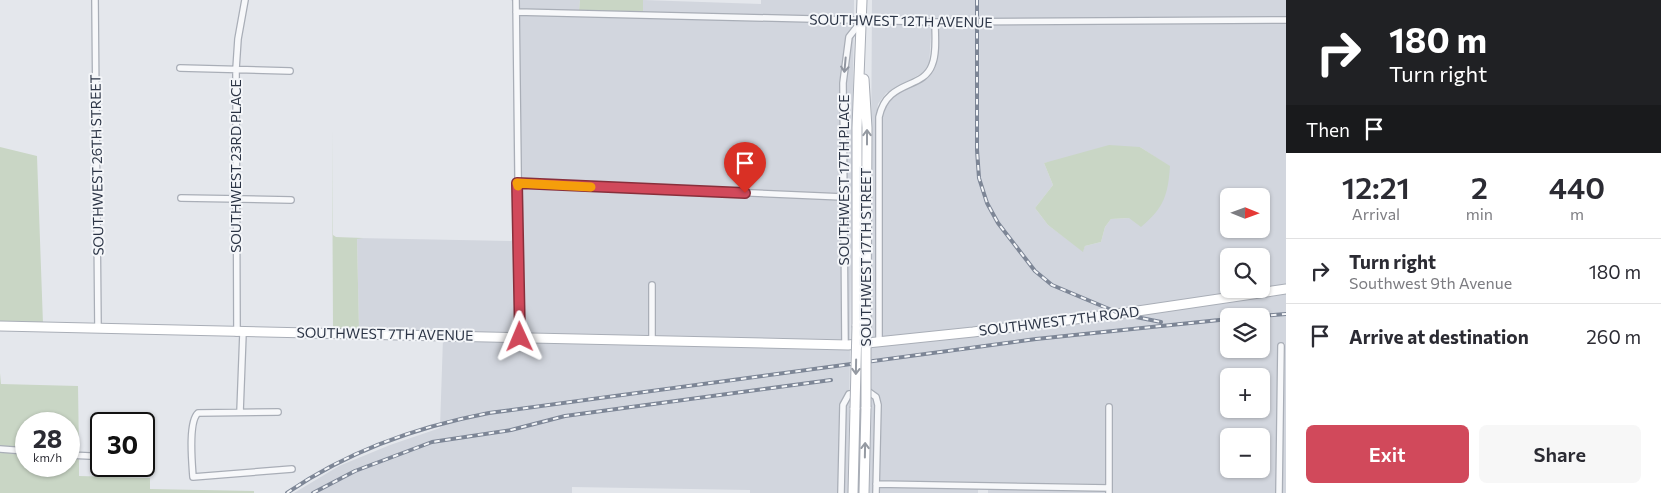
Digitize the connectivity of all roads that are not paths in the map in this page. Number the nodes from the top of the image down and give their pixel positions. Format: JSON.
{"nodes":[{"id":1,"x":95,"y":0,"type":"edge"},
{"id":2,"x":245,"y":0,"type":"edge"},
{"id":3,"x":516,"y":0,"type":"edge"},
{"id":4,"x":862,"y":0,"type":"edge"},
{"id":5,"x":516,"y":12,"type":"junction"},
{"id":6,"x":1286,"y":20,"type":"edge"},
{"id":7,"x":862,"y":21,"type":"junction"},
{"id":8,"x":935,"y":22,"type":"junction"},
{"id":9,"x":180,"y":68,"type":"dead end"},
{"id":10,"x":236,"y":69,"type":"junction"},
{"id":11,"x":290,"y":71,"type":"dead end"},
{"id":12,"x":517,"y":183,"type":"junction"},
{"id":13,"x":843,"y":197,"type":"junction"},
{"id":14,"x":181,"y":198,"type":"dead end"},
{"id":15,"x":235,"y":198,"type":"junction"},
{"id":16,"x":291,"y":200,"type":"dead end"},
{"id":17,"x":652,"y":285,"type":"dead end"},
{"id":18,"x":1286,"y":290,"type":"edge"},
{"id":19,"x":0,"y":326,"type":"edge"},
{"id":20,"x":861,"y":326,"type":"junction"},
{"id":21,"x":98,"y":329,"type":"junction"},
{"id":22,"x":240,"y":332,"type":"junction"},
{"id":23,"x":520,"y":337,"type":"junction"},
{"id":24,"x":652,"y":339,"type":"junction"},
{"id":25,"x":879,"y":342,"type":"junction"},
{"id":26,"x":830,"y":344,"type":"joint"},
{"id":27,"x":844,"y":344,"type":"junction"},
{"id":28,"x":1281,"y":346,"type":"dead end"},
{"id":29,"x":1108,"y":407,"type":"dead end"},
{"id":30,"x":240,"y":412,"type":"junction"},
{"id":31,"x":278,"y":412,"type":"dead end"},
{"id":32,"x":0,"y":449,"type":"edge"},
{"id":33,"x":15,"y":450,"type":"edge"},
{"id":34,"x":80,"y":455,"type":"edge"},
{"id":35,"x":90,"y":456,"type":"dead end"},
{"id":36,"x":292,"y":469,"type":"dead end"},
{"id":37,"x":876,"y":484,"type":"junction"},
{"id":38,"x":982,"y":485,"type":"junction"},
{"id":39,"x":1109,"y":490,"type":"edge"},
{"id":40,"x":841,"y":493,"type":"edge"},
{"id":41,"x":853,"y":493,"type":"edge"},
{"id":42,"x":864,"y":493,"type":"edge"},
{"id":43,"x":876,"y":493,"type":"edge"},
{"id":44,"x":982,"y":493,"type":"edge"},
{"id":45,"x":1279,"y":493,"type":"edge"}],
"edges":[{"from":1,"to":21,"type":"street","name":"SOUTHWEST 26TH STREET"},
{"from":2,"to":10,"type":"street","name":"SOUTHWEST 23RD PLACE"},
{"from":3,"to":5,"type":"street"},
{"from":4,"to":7,"type":"street","name":"SOUTHWEST 17TH STREET"},
{"from":5,"to":7,"type":"street","name":"SOUTHWEST 12TH AVENUE"},
{"from":5,"to":12,"type":"street"},
{"from":6,"to":8,"type":"street","name":"SOUTHWEST 12TH AVENUE"},
{"from":7,"to":8,"type":"street","name":"SOUTHWEST 12TH AVENUE"},
{"from":7,"to":13,"type":"street","name":"SOUTHWEST 17TH PLACE","one_way":true},
{"from":7,"to":20,"type":"street","name":"SOUTHWEST 17TH STREET"},
{"from":8,"to":25,"type":"street"},
{"from":9,"to":10,"type":"street"},
{"from":10,"to":11,"type":"street"},
{"from":10,"to":15,"type":"street","name":"SOUTHWEST 23RD PLACE"},
{"from":12,"to":13,"type":"street"},
{"from":12,"to":23,"type":"street"},
{"from":13,"to":27,"type":"street","name":"SOUTHWEST 17TH PLACE"},
{"from":14,"to":15,"type":"street"},
{"from":15,"to":16,"type":"street"},
{"from":15,"to":22,"type":"street","name":"SOUTHWEST 23RD PLACE"},
{"from":17,"to":24,"type":"street"},
{"from":18,"to":25,"type":"street","name":"SOUTHWEST 7TH ROAD"},
{"from":19,"to":21,"type":"street","name":"SOUTHWEST 7TH AVENUE"},
{"from":20,"to":41,"type":"street","name":"SOUTHWEST 17TH STREET","one_way":true,"bridge":true},
{"from":42,"to":20,"type":"street","name":"SOUTHWEST 17TH STREET","one_way":true,"bridge":true},
{"from":21,"to":22,"type":"street","name":"SOUTHWEST 7TH AVENUE"},
{"from":22,"to":23,"type":"street","name":"SOUTHWEST 7TH AVENUE"},
{"from":22,"to":30,"type":"street","name":"SOUTHWEST 23RD PLACE"},
{"from":23,"to":24,"type":"street","name":"SOUTHWEST 7TH AVENUE"},
{"from":24,"to":26,"type":"street","name":"SOUTHWEST 7TH AVENUE"},
{"from":25,"to":27,"type":"street","name":"SOUTHWEST 7TH ROAD"},
{"from":26,"to":27,"type":"street","name":"SOUTHWEST 7TH ROAD"},
{"from":28,"to":45,"type":"street"},
{"from":29,"to":39,"type":"street"},
{"from":30,"to":31,"type":"street"},
{"from":30,"to":36,"type":"street"},
{"from":32,"to":33,"type":"street"},
{"from":34,"to":35,"type":"street"},
{"from":37,"to":38,"type":"street"},
{"from":37,"to":40,"type":"street"},
{"from":37,"to":43,"type":"street"},
{"from":38,"to":39,"type":"street"},
{"from":38,"to":44,"type":"street"}]}
